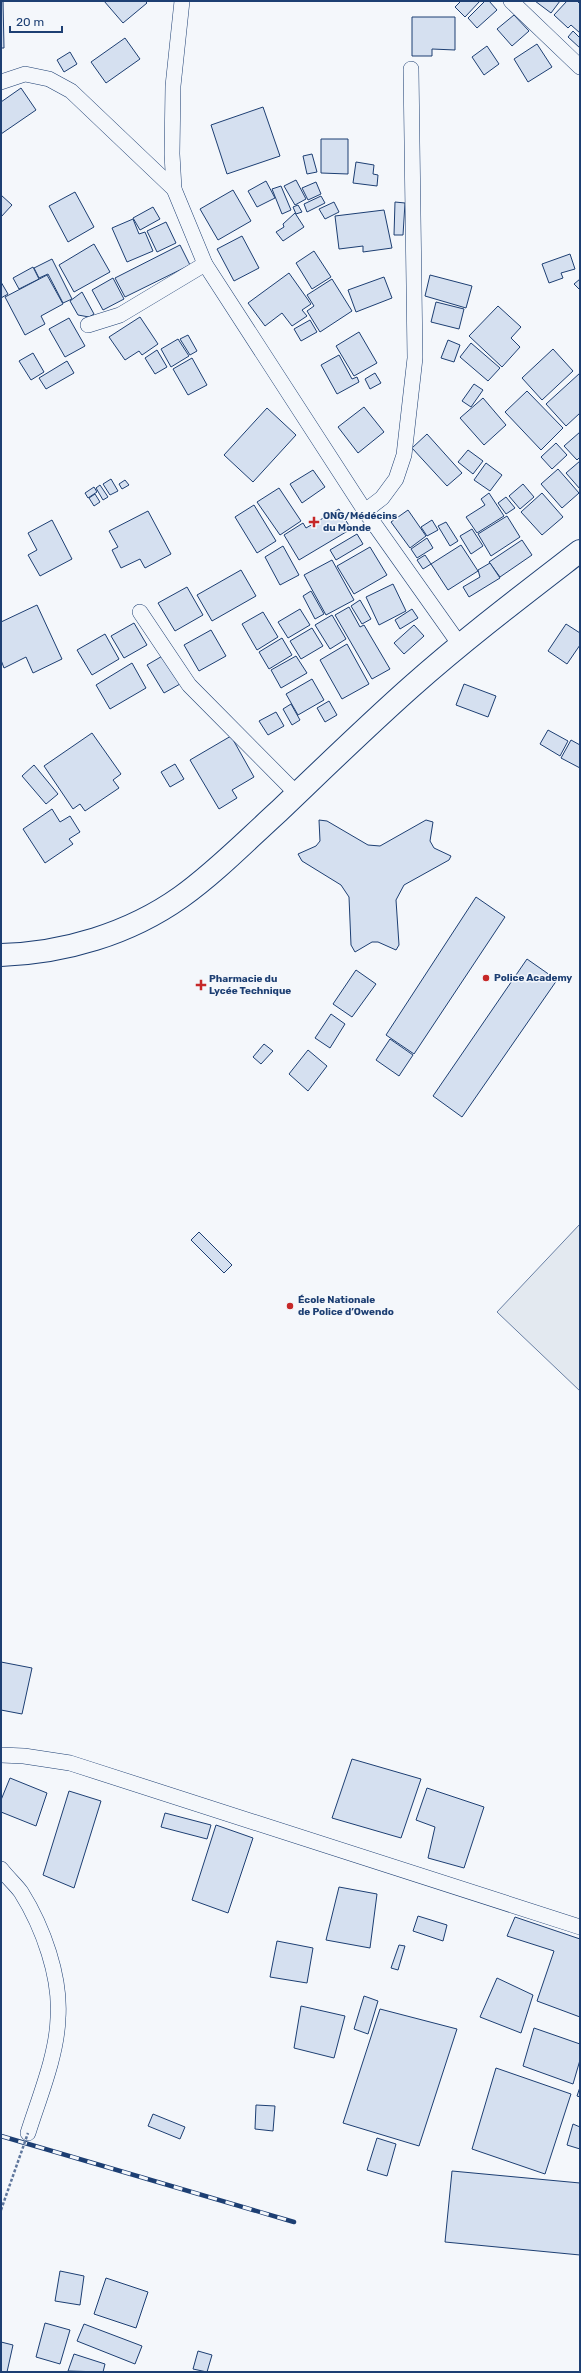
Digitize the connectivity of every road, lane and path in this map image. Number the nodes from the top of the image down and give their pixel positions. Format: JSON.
{"nodes":[{"id":1,"x":182,"y":1,"type":"edge"},
{"id":2,"x":511,"y":1,"type":"edge"},
{"id":3,"x":580,"y":67,"type":"edge"},
{"id":4,"x":411,"y":69,"type":"dead end"},
{"id":5,"x":1,"y":82,"type":"edge"},
{"id":6,"x":174,"y":189,"type":"junction"},
{"id":7,"x":205,"y":264,"type":"junction"},
{"id":8,"x":88,"y":325,"type":"dead end"},
{"id":9,"x":365,"y":511,"type":"junction"},
{"id":10,"x":580,"y":551,"type":"edge"},
{"id":11,"x":140,"y":612,"type":"dead end"},
{"id":12,"x":460,"y":645,"type":"junction"},
{"id":13,"x":297,"y":794,"type":"junction"},
{"id":14,"x":1,"y":955,"type":"edge"},
{"id":15,"x":1,"y":1755,"type":"edge"},
{"id":16,"x":1,"y":1869,"type":"edge"},
{"id":17,"x":580,"y":1927,"type":"edge"},
{"id":18,"x":28,"y":2133,"type":"joint"},
{"id":19,"x":1,"y":2210,"type":"edge"}],
"edges":[{"from":1,"to":6,"type":"street"},
{"from":2,"to":3,"type":"street"},
{"from":4,"to":9,"type":"street"},
{"from":5,"to":6,"type":"street"},
{"from":6,"to":7,"type":"street"},
{"from":7,"to":8,"type":"street"},
{"from":7,"to":9,"type":"street"},
{"from":9,"to":12,"type":"street"},
{"from":10,"to":12,"type":"street"},
{"from":11,"to":13,"type":"street"},
{"from":12,"to":13,"type":"street"},
{"from":13,"to":14,"type":"street"},
{"from":15,"to":17,"type":"street"},
{"from":16,"to":18,"type":"street"},
{"from":18,"to":19,"type":"path","bridge":true}]}
